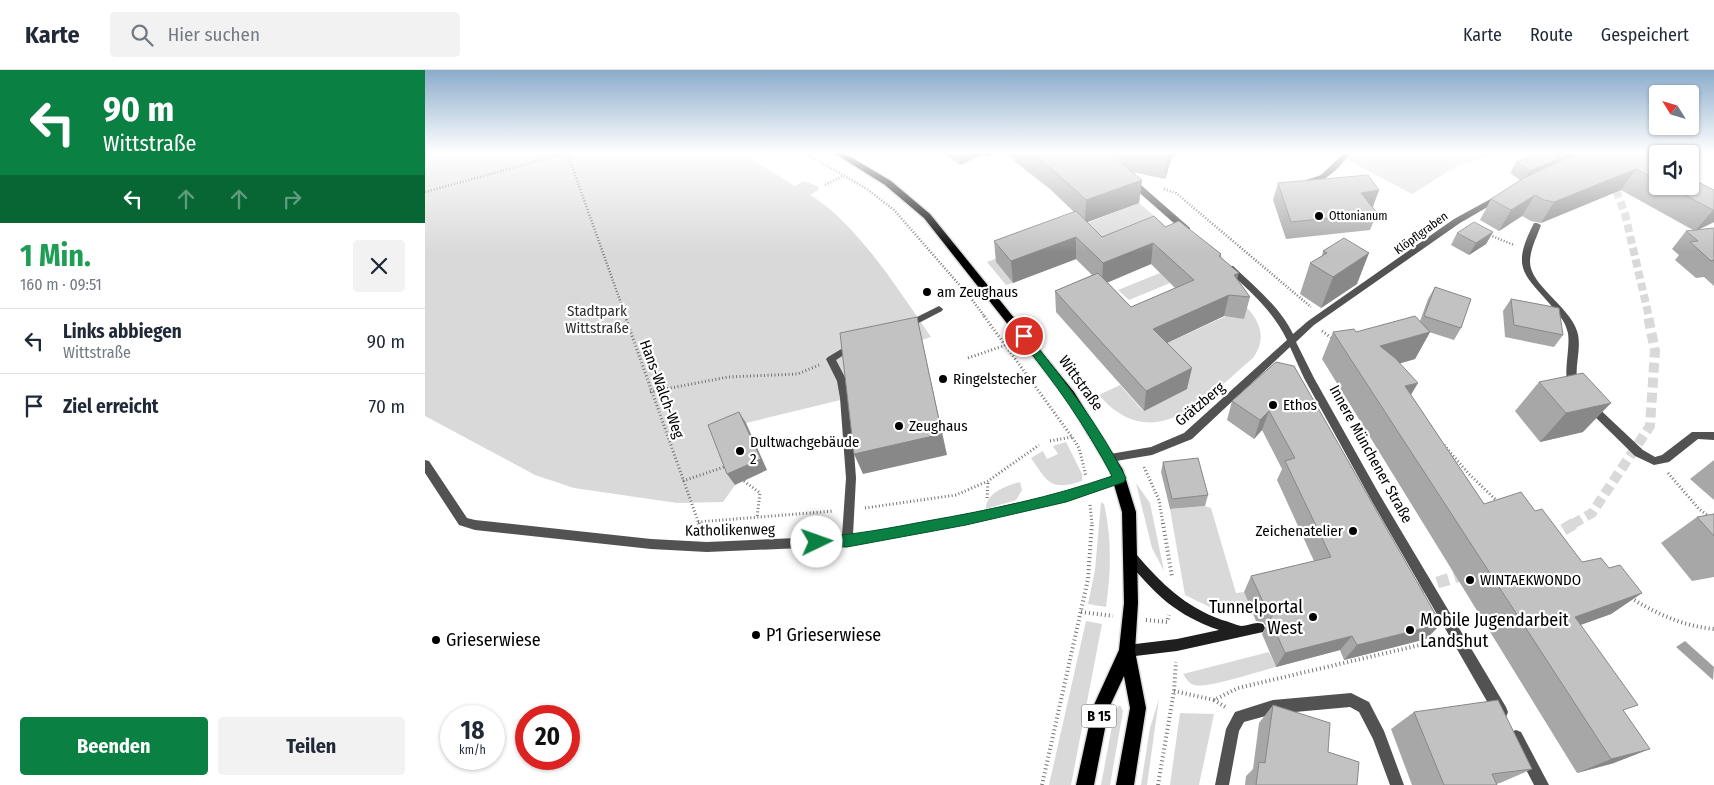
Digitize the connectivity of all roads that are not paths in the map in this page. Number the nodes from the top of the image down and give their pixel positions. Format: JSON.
{"nodes":[{"id":1,"x":891,"y":186,"type":"edge"},
{"id":2,"x":1138,"y":186,"type":"edge"},
{"id":3,"x":1507,"y":195,"type":"edge"},
{"id":4,"x":1537,"y":225,"type":"dead end"},
{"id":5,"x":1193,"y":235,"type":"edge"},
{"id":6,"x":1223,"y":261,"type":"edge"},
{"id":7,"x":939,"y":309,"type":"dead end"},
{"id":8,"x":901,"y":329,"type":"edge"},
{"id":9,"x":865,"y":340,"type":"edge"},
{"id":10,"x":1292,"y":341,"type":"junction"},
{"id":11,"x":1714,"y":436,"type":"edge"},
{"id":12,"x":1110,"y":458,"type":"junction"},
{"id":13,"x":425,"y":464,"type":"edge"},
{"id":14,"x":1120,"y":478,"type":"junction"},
{"id":15,"x":847,"y":541,"type":"junction"},
{"id":16,"x":1132,"y":558,"type":"junction"},
{"id":17,"x":1259,"y":628,"type":"dead end"},
{"id":18,"x":1240,"y":632,"type":"junction"},
{"id":19,"x":1127,"y":652,"type":"junction"},
{"id":20,"x":1085,"y":785,"type":"edge"},
{"id":21,"x":1125,"y":785,"type":"edge"},
{"id":22,"x":1222,"y":785,"type":"edge"},
{"id":23,"x":1397,"y":785,"type":"edge"},
{"id":24,"x":1542,"y":785,"type":"edge"}],
"edges":[{"from":1,"to":12,"type":"main road","name":"Wittstraße","number":"B 15"},
{"from":2,"to":5,"type":"street"},
{"from":3,"to":10,"type":"street","name":"Klöpflgraben"},
{"from":4,"to":11,"type":"street"},
{"from":6,"to":10,"type":"street","name":"Innere Münchener Straße"},
{"from":7,"to":8,"type":"street"},
{"from":9,"to":15,"type":"street"},
{"from":10,"to":12,"type":"street","name":"Grätzberg"},
{"from":10,"to":24,"type":"street","name":"Innere Münchener Straße"},
{"from":12,"to":14,"type":"main road","name":"Wittstraße","number":"B 15"},
{"from":13,"to":15,"type":"street","name":"Katholikenweg"},
{"from":14,"to":15,"type":"street","name":"Katholikenweg"},
{"from":14,"to":16,"type":"main road","name":"Wittstraße","number":"B 15"},
{"from":16,"to":18,"type":"main road"},
{"from":16,"to":19,"type":"main road","name":"Wittstraße","number":"B 15"},
{"from":17,"to":18,"type":"main road"},
{"from":18,"to":19,"type":"main road"},
{"from":19,"to":20,"type":"main road","name":"Wittstraße","number":"B 15"},
{"from":19,"to":21,"type":"main road","name":"Wittstraße","number":"B 15"},
{"from":22,"to":23,"type":"street"}]}
